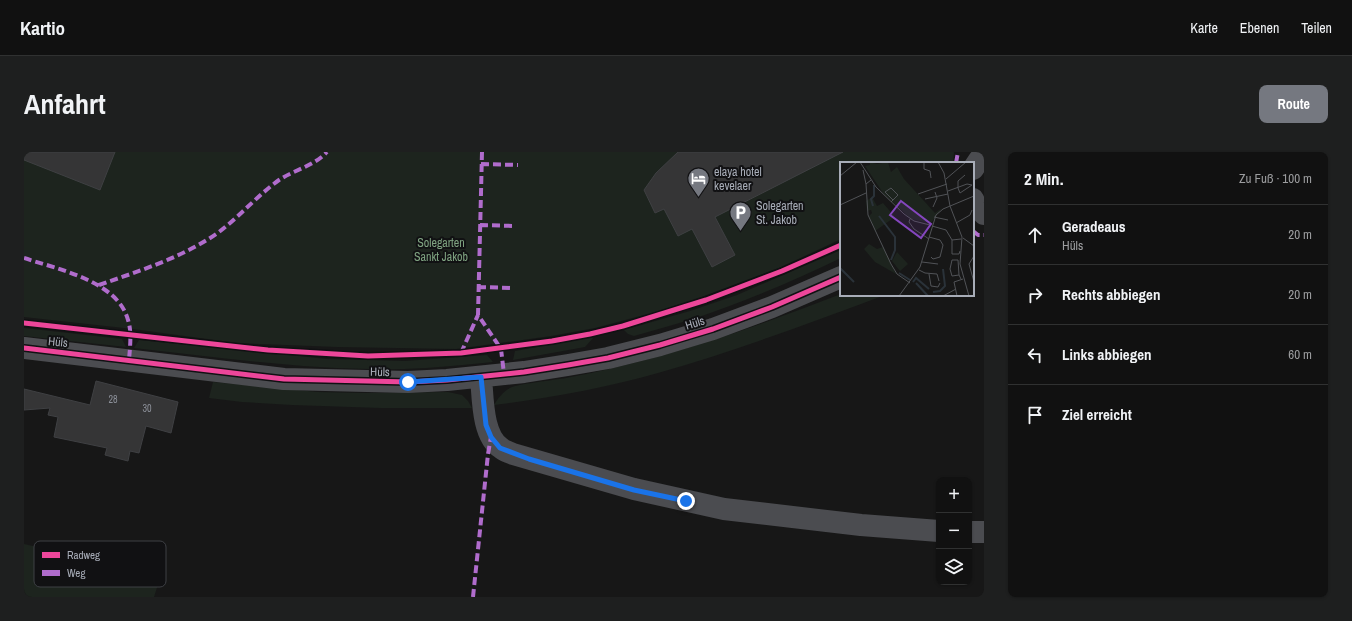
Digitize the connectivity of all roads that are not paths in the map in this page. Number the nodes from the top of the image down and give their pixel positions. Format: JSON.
{"nodes":[{"id":1,"x":984,"y":156,"type":"edge"},
{"id":2,"x":974,"y":168,"type":"edge"},
{"id":3,"x":840,"y":277,"type":"edge"},
{"id":4,"x":24,"y":348,"type":"edge"},
{"id":5,"x":481,"y":377,"type":"junction"},
{"id":6,"x":936,"y":531,"type":"edge"},
{"id":7,"x":972,"y":532,"type":"edge"},
{"id":8,"x":984,"y":532,"type":"edge"}],
"edges":[{"from":1,"to":2,"type":"street"},
{"from":3,"to":5,"type":"street","name":"Hüls"},
{"from":4,"to":5,"type":"street","name":"Hüls"},
{"from":5,"to":6,"type":"street"},
{"from":7,"to":8,"type":"street"}]}
